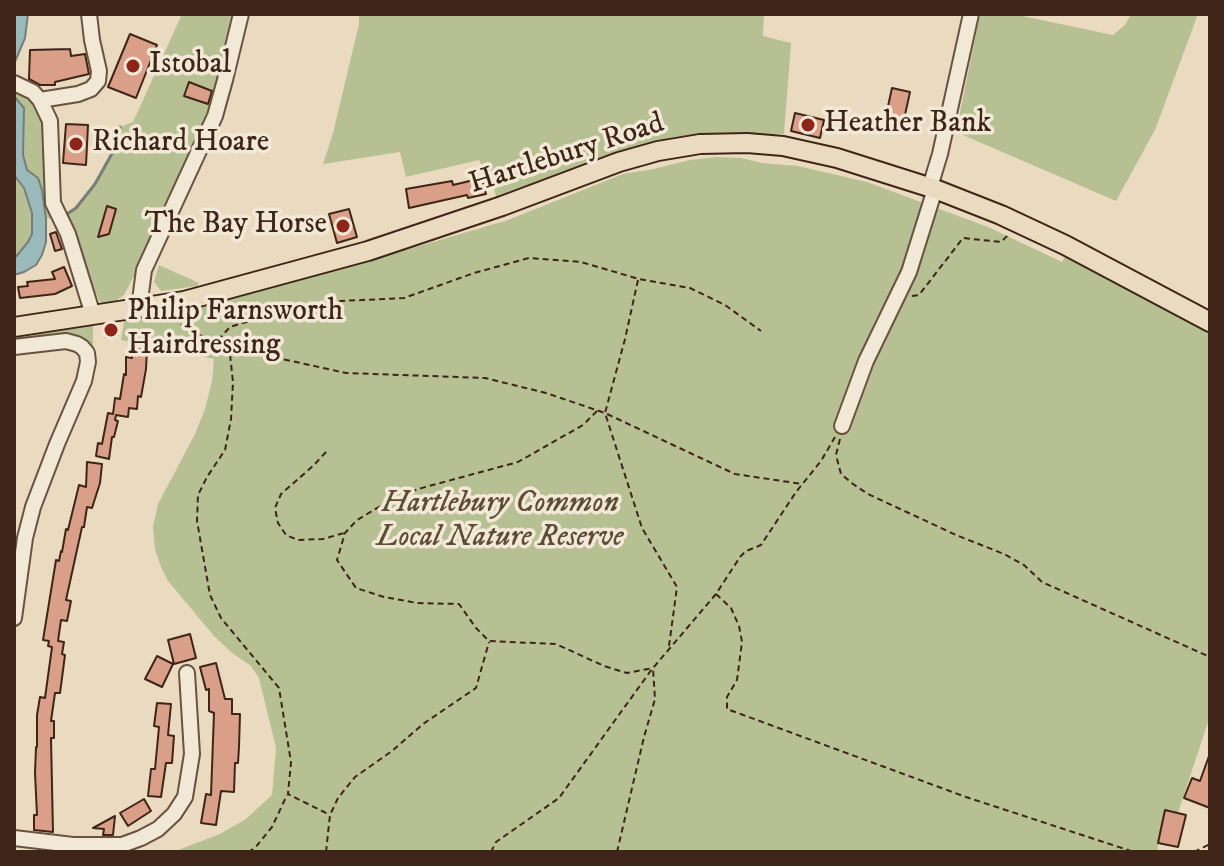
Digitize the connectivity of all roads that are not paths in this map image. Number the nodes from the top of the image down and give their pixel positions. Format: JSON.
{"nodes":[{"id":1,"x":89,"y":14,"type":"edge"},
{"id":2,"x":241,"y":14,"type":"edge"},
{"id":3,"x":971,"y":14,"type":"edge"},
{"id":4,"x":16,"y":83,"type":"edge"},
{"id":5,"x":40,"y":100,"type":"junction"},
{"id":6,"x":933,"y":188,"type":"junction"},
{"id":7,"x":147,"y":306,"type":"junction"},
{"id":8,"x":93,"y":315,"type":"junction"},
{"id":9,"x":1210,"y":322,"type":"edge"},
{"id":10,"x":14,"y":327,"type":"edge"},
{"id":11,"x":14,"y":347,"type":"edge"},
{"id":12,"x":842,"y":426,"type":"road end"},
{"id":13,"x":14,"y":612,"type":"edge"},
{"id":14,"x":182,"y":682,"type":"dead end"},
{"id":15,"x":14,"y":838,"type":"edge"}],
"edges":[{"from":1,"to":5,"type":"street"},
{"from":2,"to":7,"type":"street"},
{"from":3,"to":6,"type":"street"},
{"from":4,"to":5,"type":"street"},
{"from":5,"to":8,"type":"street"},
{"from":6,"to":7,"type":"main road","name":"Hartlebury Road"},
{"from":6,"to":9,"type":"main road","name":"Hartlebury Road"},
{"from":6,"to":12,"type":"street"},
{"from":7,"to":8,"type":"main road","name":"Hartlebury Road"},
{"from":8,"to":10,"type":"main road","name":"Hartlebury Road"},
{"from":11,"to":13,"type":"street"},
{"from":14,"to":15,"type":"street"}]}
